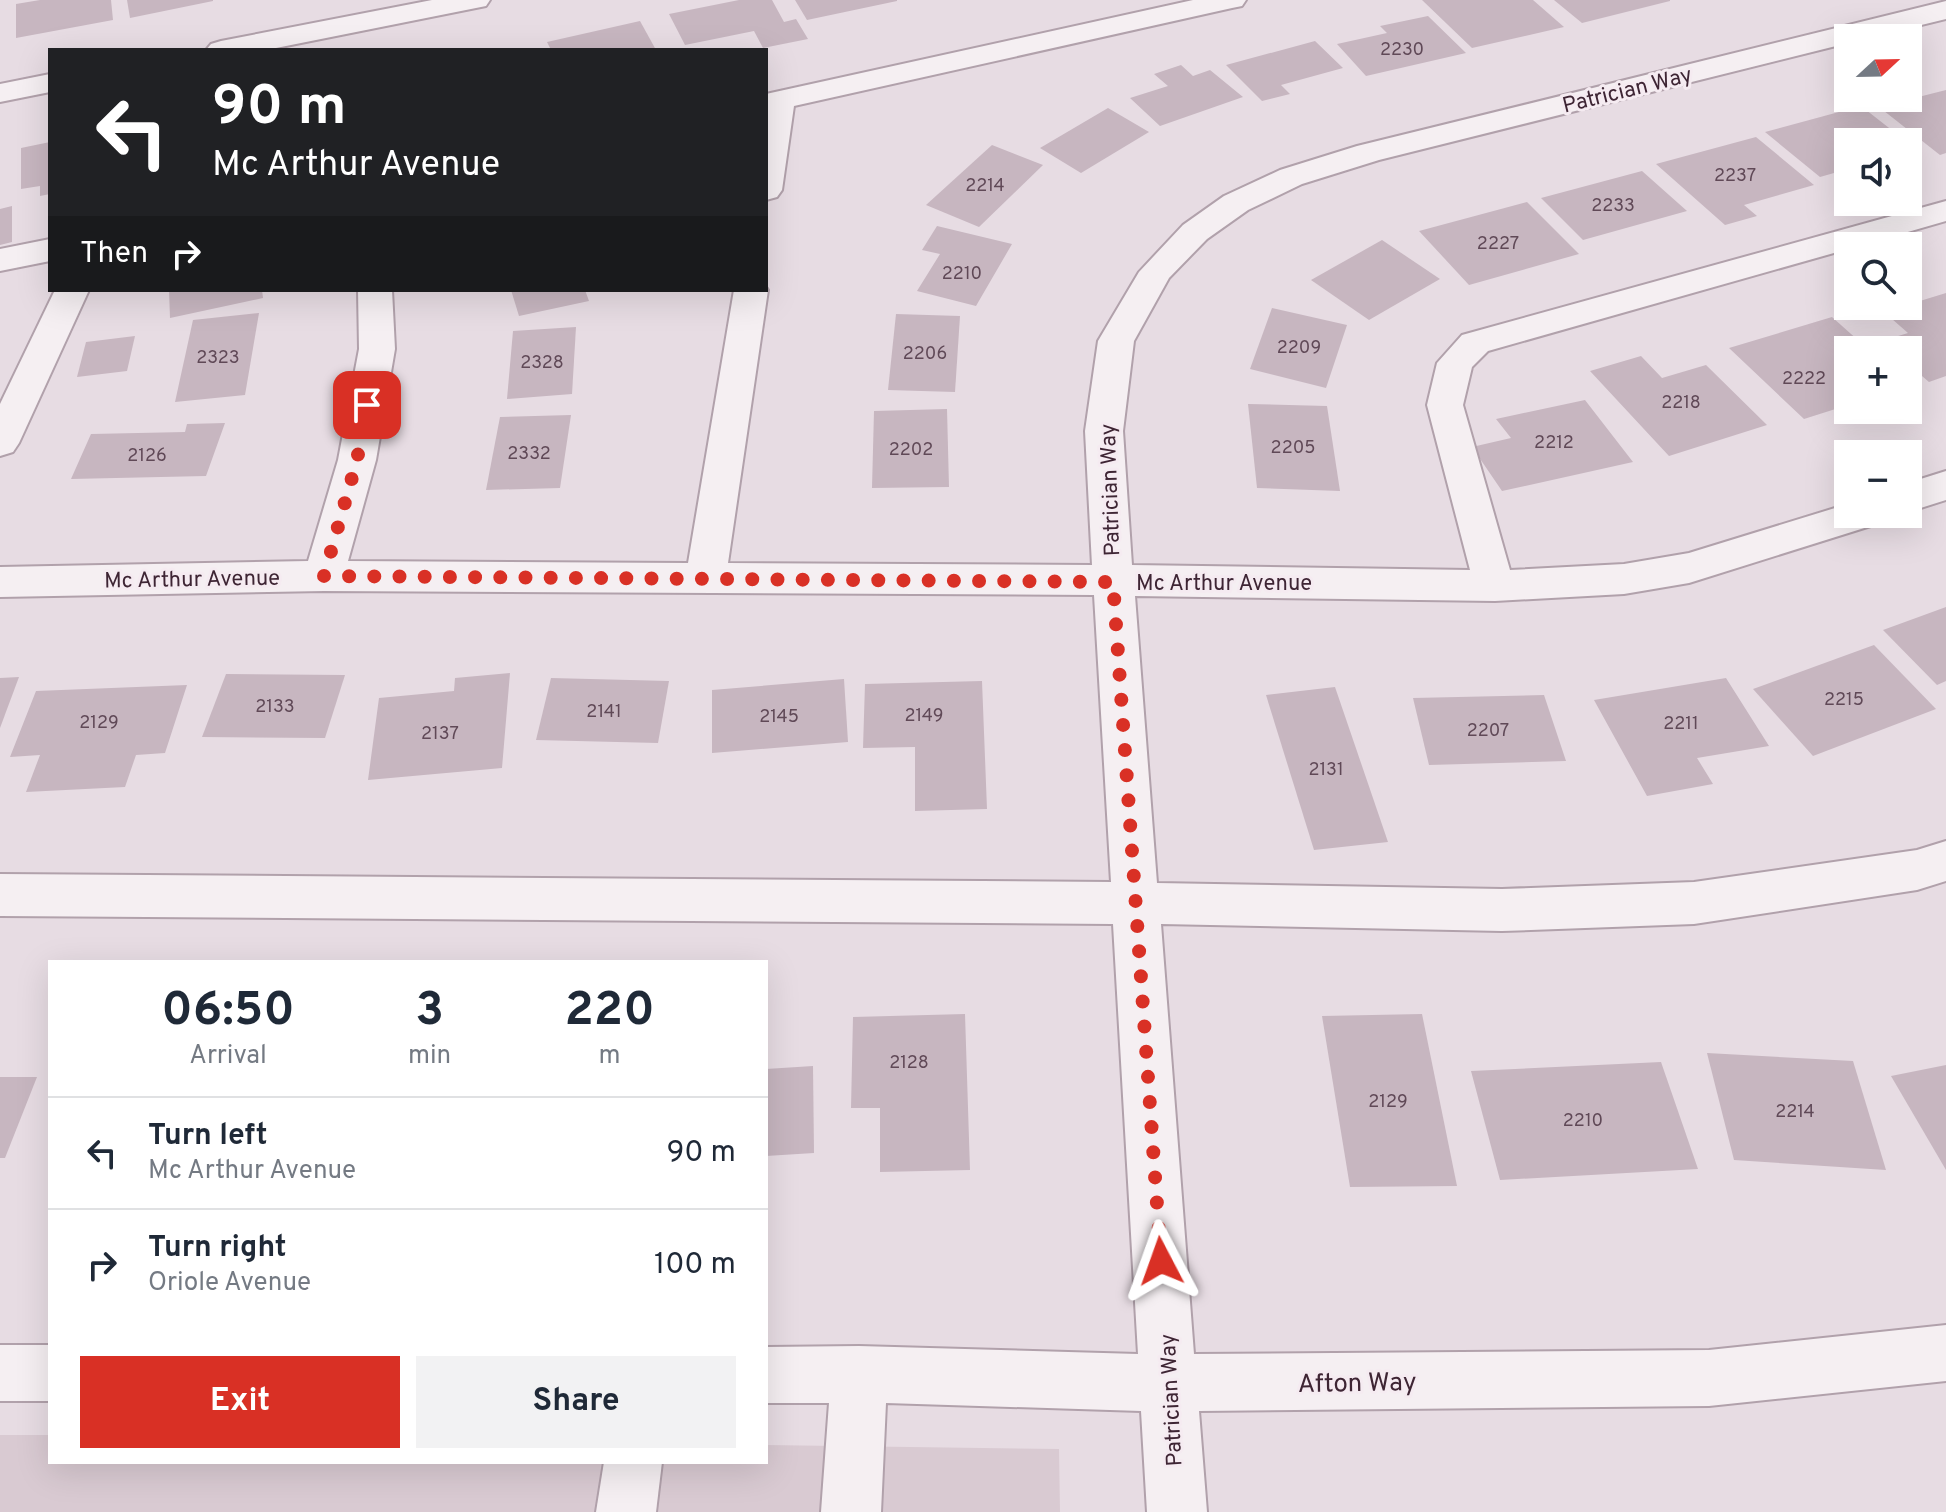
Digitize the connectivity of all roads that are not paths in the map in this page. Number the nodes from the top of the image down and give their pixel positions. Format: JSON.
{"nodes":[{"id":1,"x":476,"y":0,"type":"edge"},
{"id":2,"x":1232,"y":0,"type":"edge"},
{"id":3,"x":1946,"y":10,"type":"edge"},
{"id":4,"x":321,"y":29,"type":"edge"},
{"id":5,"x":231,"y":48,"type":"edge"},
{"id":6,"x":48,"y":83,"type":"edge"},
{"id":7,"x":0,"y":93,"type":"edge"},
{"id":8,"x":773,"y":101,"type":"edge"},
{"id":9,"x":768,"y":165,"type":"edge"},
{"id":10,"x":1946,"y":211,"type":"edge"},
{"id":11,"x":48,"y":250,"type":"edge"},
{"id":12,"x":0,"y":260,"type":"edge"},
{"id":13,"x":71,"y":292,"type":"edge"},
{"id":14,"x":375,"y":292,"type":"edge"},
{"id":15,"x":751,"y":292,"type":"edge"},
{"id":16,"x":0,"y":443,"type":"edge"},
{"id":17,"x":1946,"y":485,"type":"edge"},
{"id":18,"x":1922,"y":493,"type":"edge"},
{"id":19,"x":1834,"y":523,"type":"edge"},
{"id":20,"x":324,"y":576,"type":"junction"},
{"id":21,"x":706,"y":577,"type":"junction"},
{"id":22,"x":0,"y":582,"type":"edge"},
{"id":23,"x":1113,"y":582,"type":"junction"},
{"id":24,"x":1495,"y":586,"type":"junction"},
{"id":25,"x":1946,"y":861,"type":"edge"},
{"id":26,"x":0,"y":895,"type":"edge"},
{"id":27,"x":1136,"y":903,"type":"junction"},
{"id":28,"x":1946,"y":1353,"type":"edge"},
{"id":29,"x":0,"y":1373,"type":"edge"},
{"id":30,"x":48,"y":1373,"type":"edge"},
{"id":31,"x":859,"y":1374,"type":"junction"},
{"id":32,"x":768,"y":1375,"type":"edge"},
{"id":33,"x":1171,"y":1383,"type":"junction"},
{"id":34,"x":633,"y":1464,"type":"edge"},
{"id":35,"x":626,"y":1512,"type":"edge"},
{"id":36,"x":851,"y":1512,"type":"edge"},
{"id":37,"x":1177,"y":1512,"type":"edge"}],
"edges":[{"from":1,"to":4,"type":"street"},
{"from":2,"to":8,"type":"street"},
{"from":3,"to":23,"type":"street","name":"Patrician Way"},
{"from":4,"to":5,"type":"street"},
{"from":6,"to":7,"type":"street"},
{"from":8,"to":9,"type":"street"},
{"from":10,"to":24,"type":"street"},
{"from":11,"to":12,"type":"street"},
{"from":13,"to":16,"type":"street"},
{"from":14,"to":20,"type":"street"},
{"from":15,"to":21,"type":"street"},
{"from":17,"to":18,"type":"street"},
{"from":19,"to":24,"type":"street","name":"Mc Arthur Avenue"},
{"from":20,"to":21,"type":"street","name":"Mc Arthur Avenue"},
{"from":20,"to":22,"type":"street","name":"Mc Arthur Avenue"},
{"from":21,"to":23,"type":"street","name":"Mc Arthur Avenue"},
{"from":23,"to":24,"type":"street","name":"Mc Arthur Avenue"},
{"from":23,"to":27,"type":"street","name":"Patrician Way"},
{"from":25,"to":27,"type":"street"},
{"from":26,"to":27,"type":"street"},
{"from":27,"to":33,"type":"street","name":"Patrician Way"},
{"from":28,"to":33,"type":"street","name":"Afton Way"},
{"from":29,"to":30,"type":"street"},
{"from":31,"to":32,"type":"street","name":"Afton Way"},
{"from":31,"to":33,"type":"street","name":"Afton Way"},
{"from":31,"to":36,"type":"street"},
{"from":33,"to":37,"type":"street","name":"Patrician Way"},
{"from":34,"to":35,"type":"street"}]}
